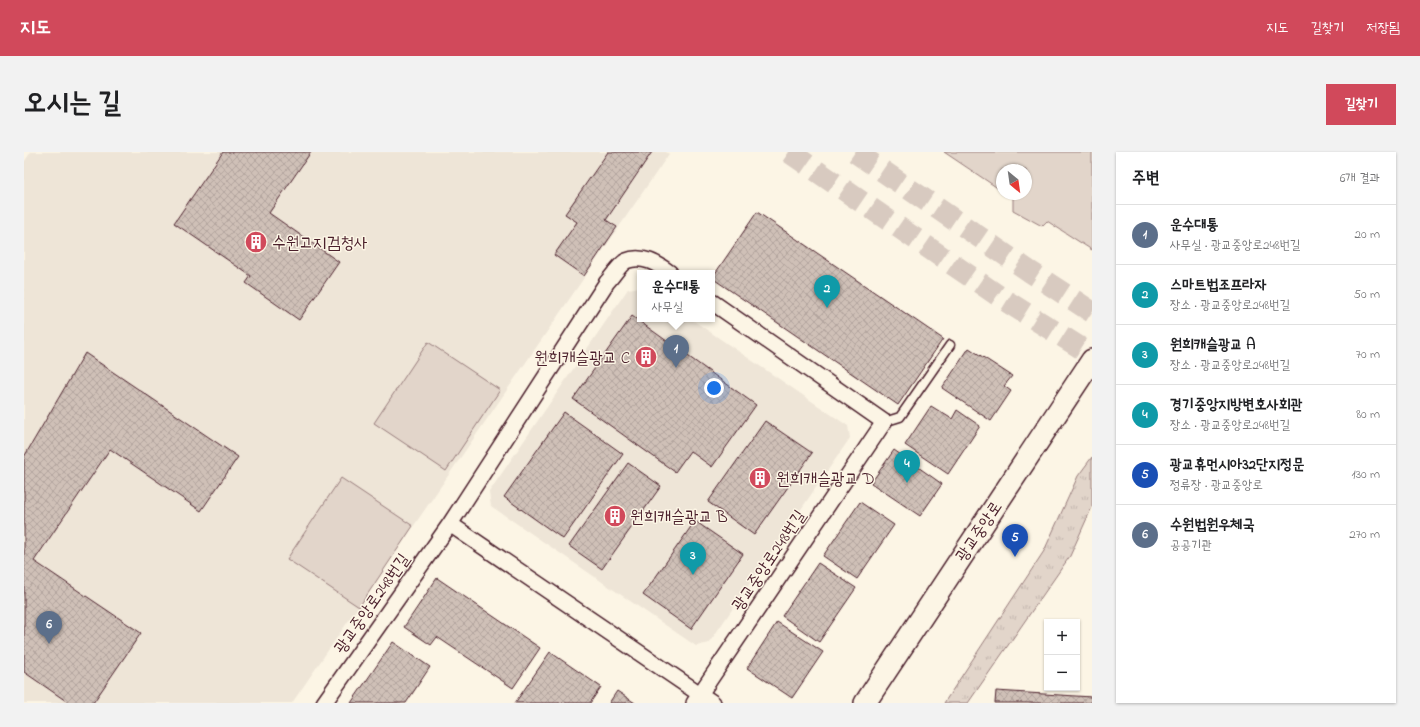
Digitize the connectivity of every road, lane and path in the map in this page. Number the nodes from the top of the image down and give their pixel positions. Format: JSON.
{"nodes":[{"id":1,"x":666,"y":270,"type":"edge"},
{"id":2,"x":715,"y":304,"type":"edge"},
{"id":3,"x":950,"y":345,"type":"dead end"},
{"id":4,"x":1092,"y":360,"type":"edge"},
{"id":5,"x":884,"y":422,"type":"junction"},
{"id":6,"x":450,"y":524,"type":"junction"},
{"id":7,"x":697,"y":698,"type":"edge"},
{"id":8,"x":324,"y":703,"type":"edge"},
{"id":9,"x":713,"y":703,"type":"edge"},
{"id":10,"x":865,"y":703,"type":"edge"}],
"edges":[{"from":1,"to":6,"type":"street","name":"광교중앙로248번길"},
{"from":2,"to":5,"type":"street"},
{"from":3,"to":5,"type":"lane"},
{"from":4,"to":10,"type":"main road","name":"광교중앙로"},
{"from":5,"to":7,"type":"street","name":"광교중앙로248번길"},
{"from":6,"to":7,"type":"street"},
{"from":6,"to":8,"type":"street","name":"광교중앙로248번길"},
{"from":7,"to":9,"type":"street"}]}
